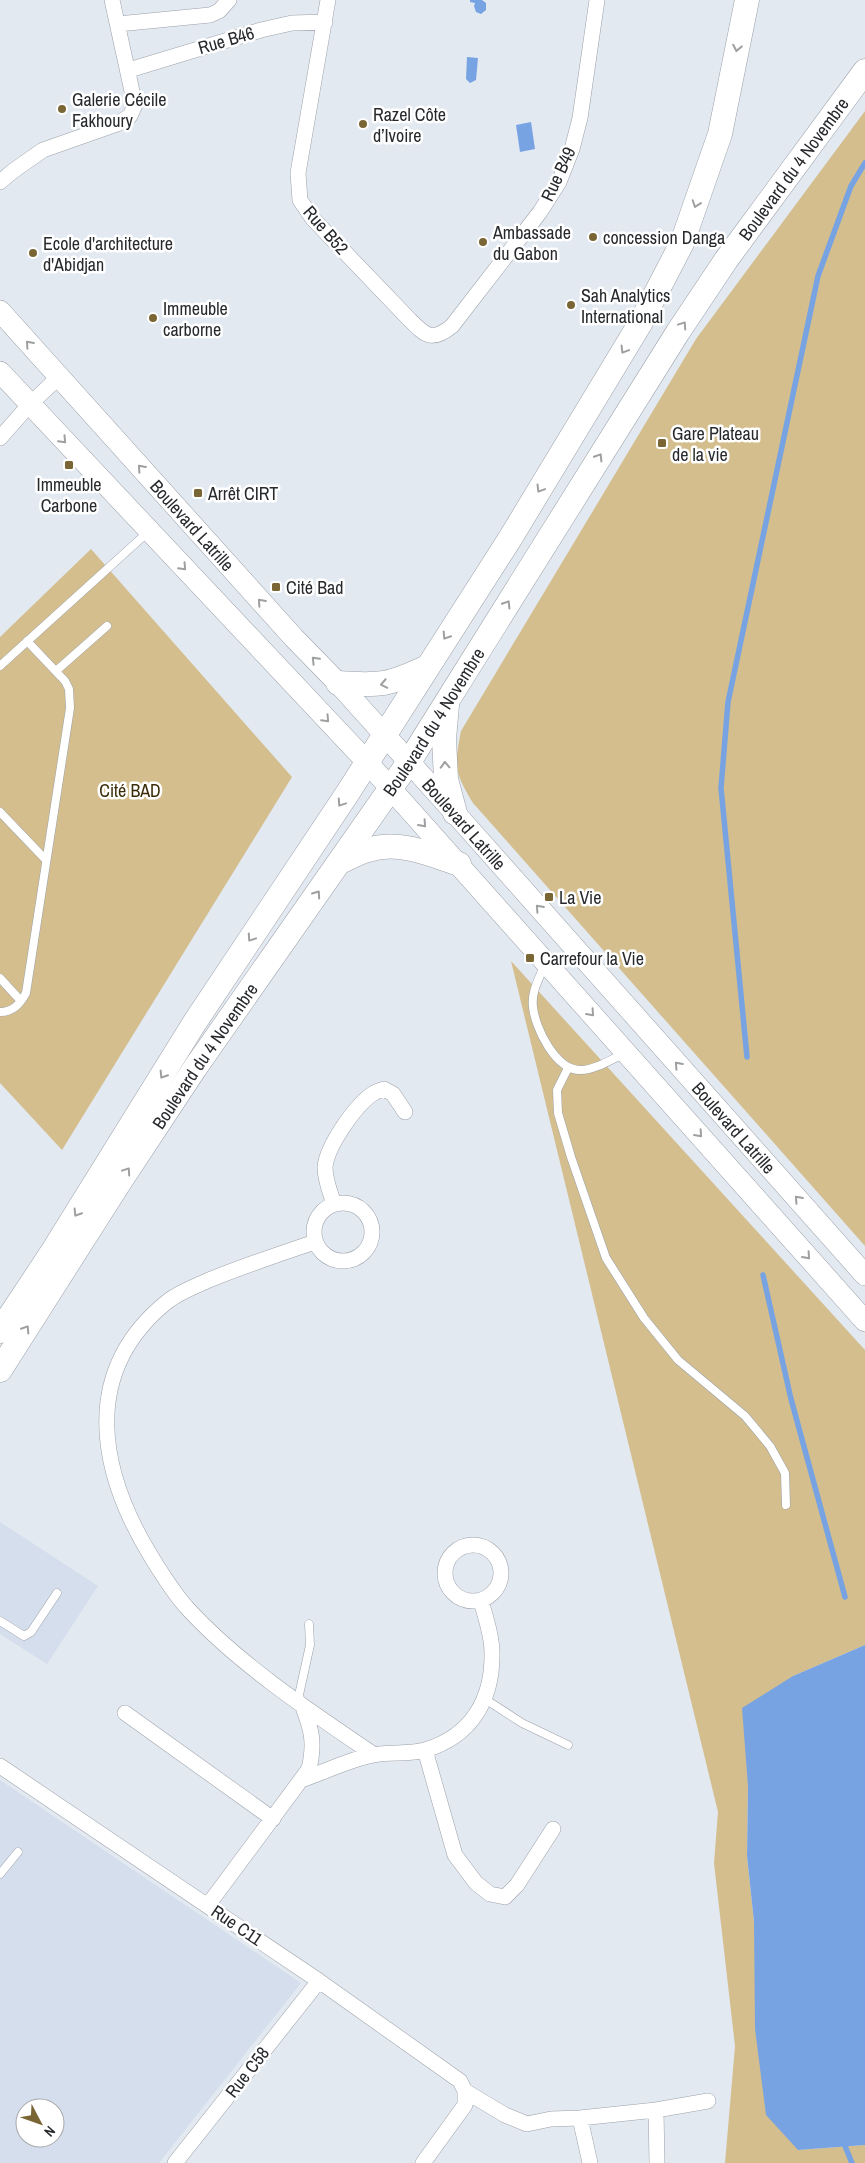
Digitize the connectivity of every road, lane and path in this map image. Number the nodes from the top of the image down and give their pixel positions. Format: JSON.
{"nodes":[{"id":1,"x":112,"y":0,"type":"edge"},
{"id":2,"x":229,"y":0,"type":"edge"},
{"id":3,"x":328,"y":0,"type":"edge"},
{"id":4,"x":597,"y":0,"type":"edge"},
{"id":5,"x":748,"y":0,"type":"edge"},
{"id":6,"x":325,"y":22,"type":"junction"},
{"id":7,"x":118,"y":24,"type":"junction"},
{"id":8,"x":128,"y":70,"type":"junction"},
{"id":9,"x":865,"y":71,"type":"edge"},
{"id":10,"x":0,"y":182,"type":"edge"},
{"id":11,"x":0,"y":311,"type":"edge"},
{"id":12,"x":433,"y":337,"type":"joint"},
{"id":13,"x":0,"y":372,"type":"edge"},
{"id":14,"x":59,"y":377,"type":"junction"},
{"id":15,"x":30,"y":404,"type":"junction"},
{"id":16,"x":0,"y":438,"type":"edge"},
{"id":17,"x":149,"y":531,"type":"junction"},
{"id":18,"x":107,"y":626,"type":"dead end"},
{"id":19,"x":294,"y":638,"type":"junction"},
{"id":20,"x":27,"y":641,"type":"junction"},
{"id":21,"x":270,"y":660,"type":"junction"},
{"id":22,"x":0,"y":666,"type":"edge"},
{"id":23,"x":427,"y":667,"type":"junction"},
{"id":24,"x":56,"y":671,"type":"junction"},
{"id":25,"x":338,"y":683,"type":"junction"},
{"id":26,"x":447,"y":701,"type":"junction"},
{"id":27,"x":383,"y":735,"type":"junction"},
{"id":28,"x":367,"y":762,"type":"junction"},
{"id":29,"x":408,"y":762,"type":"junction"},
{"id":30,"x":390,"y":788,"type":"junction"},
{"id":31,"x":0,"y":812,"type":"edge"},
{"id":32,"x":455,"y":813,"type":"junction"},
{"id":33,"x":46,"y":860,"type":"junction"},
{"id":34,"x":340,"y":862,"type":"junction"},
{"id":35,"x":459,"y":864,"type":"junction"},
{"id":36,"x":546,"y":961,"type":"junction"},
{"id":37,"x":0,"y":978,"type":"edge"},
{"id":38,"x":21,"y":1001,"type":"junction"},
{"id":39,"x":0,"y":1012,"type":"edge"},
{"id":40,"x":626,"y":1052,"type":"junction"},
{"id":41,"x":568,"y":1068,"type":"junction"},
{"id":42,"x":404,"y":1112,"type":"dead end"},
{"id":43,"x":334,"y":1204,"type":"junction"},
{"id":44,"x":315,"y":1242,"type":"junction"},
{"id":45,"x":865,"y":1275,"type":"edge"},
{"id":46,"x":865,"y":1321,"type":"edge"},
{"id":47,"x":0,"y":1331,"type":"edge"},
{"id":48,"x":0,"y":1370,"type":"edge"},
{"id":49,"x":786,"y":1505,"type":"dead end"},
{"id":50,"x":57,"y":1593,"type":"dead end"},
{"id":51,"x":481,"y":1600,"type":"dead end"},
{"id":52,"x":0,"y":1621,"type":"edge"},
{"id":53,"x":309,"y":1624,"type":"dead end"},
{"id":54,"x":485,"y":1699,"type":"junction"},
{"id":55,"x":302,"y":1706,"type":"junction"},
{"id":56,"x":125,"y":1713,"type":"dead end"},
{"id":57,"x":568,"y":1745,"type":"dead end"},
{"id":58,"x":424,"y":1750,"type":"junction"},
{"id":59,"x":373,"y":1754,"type":"junction"},
{"id":60,"x":0,"y":1766,"type":"edge"},
{"id":61,"x":301,"y":1780,"type":"junction"},
{"id":62,"x":273,"y":1819,"type":"junction"},
{"id":63,"x":553,"y":1830,"type":"dead end"},
{"id":64,"x":18,"y":1852,"type":"dead end"},
{"id":65,"x":0,"y":1874,"type":"edge"},
{"id":66,"x":208,"y":1905,"type":"junction"},
{"id":67,"x":319,"y":1981,"type":"junction"},
{"id":68,"x":465,"y":2092,"type":"junction"},
{"id":69,"x":708,"y":2102,"type":"dead end"},
{"id":70,"x":656,"y":2110,"type":"junction"},
{"id":71,"x":580,"y":2118,"type":"junction"},
{"id":72,"x":175,"y":2163,"type":"edge"},
{"id":73,"x":422,"y":2163,"type":"edge"},
{"id":74,"x":590,"y":2163,"type":"edge"},
{"id":75,"x":657,"y":2163,"type":"edge"}],
"edges":[{"from":1,"to":7,"type":"street"},
{"from":2,"to":7,"type":"street"},
{"from":3,"to":6,"type":"street","name":"Rue B52"},
{"from":4,"to":12,"type":"street","name":"Rue B49"},
{"from":5,"to":23,"type":"main road","name":"Boulevard du 4 Novembre","one_way":true},
{"from":6,"to":8,"type":"street","name":"Rue B46"},
{"from":6,"to":12,"type":"street","name":"Rue B52"},
{"from":7,"to":8,"type":"street"},
{"from":8,"to":10,"type":"street"},
{"from":26,"to":9,"type":"main road","name":"Boulevard du 4 Novembre","one_way":true},
{"from":14,"to":11,"type":"main road","name":"Boulevard Latrille","one_way":true},
{"from":13,"to":15,"type":"main road","name":"Boulevard Latrille"},
{"from":14,"to":15,"type":"street"},
{"from":19,"to":14,"type":"main road","name":"Boulevard Latrille","one_way":true},
{"from":15,"to":16,"type":"street"},
{"from":15,"to":17,"type":"main road","name":"Boulevard Latrille","one_way":true},
{"from":17,"to":20,"type":"lane"},
{"from":17,"to":21,"type":"main road","name":"Boulevard Latrille","one_way":true},
{"from":18,"to":24,"type":"lane"},
{"from":19,"to":21,"type":"main road"},
{"from":25,"to":19,"type":"main road","name":"Boulevard Latrille","one_way":true},
{"from":20,"to":22,"type":"lane"},
{"from":20,"to":24,"type":"lane"},
{"from":21,"to":28,"type":"main road","name":"Boulevard Latrille","one_way":true},
{"from":23,"to":25,"type":"main road","one_way":true},
{"from":23,"to":27,"type":"main road","name":"Boulevard du 4 Novembre"},
{"from":24,"to":33,"type":"lane"},
{"from":25,"to":27,"type":"main road","name":"Boulevard Latrille"},
{"from":26,"to":29,"type":"main road","name":"Boulevard du 4 Novembre"},
{"from":32,"to":26,"type":"main road","one_way":true},
{"from":27,"to":28,"type":"main road","name":"Boulevard du 4 Novembre"},
{"from":27,"to":29,"type":"main road","name":"Boulevard Latrille"},
{"from":28,"to":30,"type":"main road","name":"Boulevard Latrille"},
{"from":28,"to":47,"type":"main road","name":"Boulevard du 4 Novembre","one_way":true},
{"from":29,"to":30,"type":"main road","name":"Boulevard du 4 Novembre"},
{"from":29,"to":32,"type":"main road","name":"Boulevard Latrille"},
{"from":30,"to":34,"type":"main road","name":"Boulevard du 4 Novembre"},
{"from":30,"to":35,"type":"main road","name":"Boulevard Latrille","one_way":true},
{"from":31,"to":33,"type":"lane"},
{"from":45,"to":32,"type":"main road","name":"Boulevard Latrille","one_way":true},
{"from":33,"to":38,"type":"lane"},
{"from":34,"to":35,"type":"main road"},
{"from":48,"to":34,"type":"main road","name":"Boulevard du 4 Novembre","one_way":true},
{"from":35,"to":36,"type":"main road","name":"Boulevard Latrille"},
{"from":36,"to":40,"type":"main road","name":"Boulevard Latrille","one_way":true},
{"from":36,"to":41,"type":"lane"},
{"from":37,"to":38,"type":"lane"},
{"from":38,"to":39,"type":"lane"},
{"from":40,"to":41,"type":"lane"},
{"from":40,"to":46,"type":"main road","name":"Boulevard Latrille","one_way":true},
{"from":41,"to":49,"type":"lane"},
{"from":42,"to":43,"type":"street"},
{"from":43,"to":44,"type":"street"},
{"from":43,"to":44,"type":"street"},
{"from":44,"to":55,"type":"street"},
{"from":50,"to":52,"type":"lane"},
{"from":51,"to":54,"type":"street"},
{"from":53,"to":55,"type":"lane"},
{"from":54,"to":57,"type":"lane"},
{"from":54,"to":58,"type":"street"},
{"from":55,"to":59,"type":"street"},
{"from":55,"to":61,"type":"street"},
{"from":56,"to":62,"type":"street"},
{"from":58,"to":59,"type":"street"},
{"from":58,"to":63,"type":"street"},
{"from":59,"to":61,"type":"street"},
{"from":60,"to":66,"type":"street","name":"Rue C11"},
{"from":61,"to":62,"type":"street"},
{"from":62,"to":66,"type":"street"},
{"from":64,"to":65,"type":"lane"},
{"from":66,"to":67,"type":"street","name":"Rue C11"},
{"from":67,"to":68,"type":"street","name":"Rue C11"},
{"from":67,"to":72,"type":"street","name":"Rue C58"},
{"from":68,"to":71,"type":"street"},
{"from":68,"to":73,"type":"street"},
{"from":69,"to":70,"type":"street"},
{"from":70,"to":71,"type":"street"},
{"from":70,"to":75,"type":"street"},
{"from":71,"to":74,"type":"street"}]}
